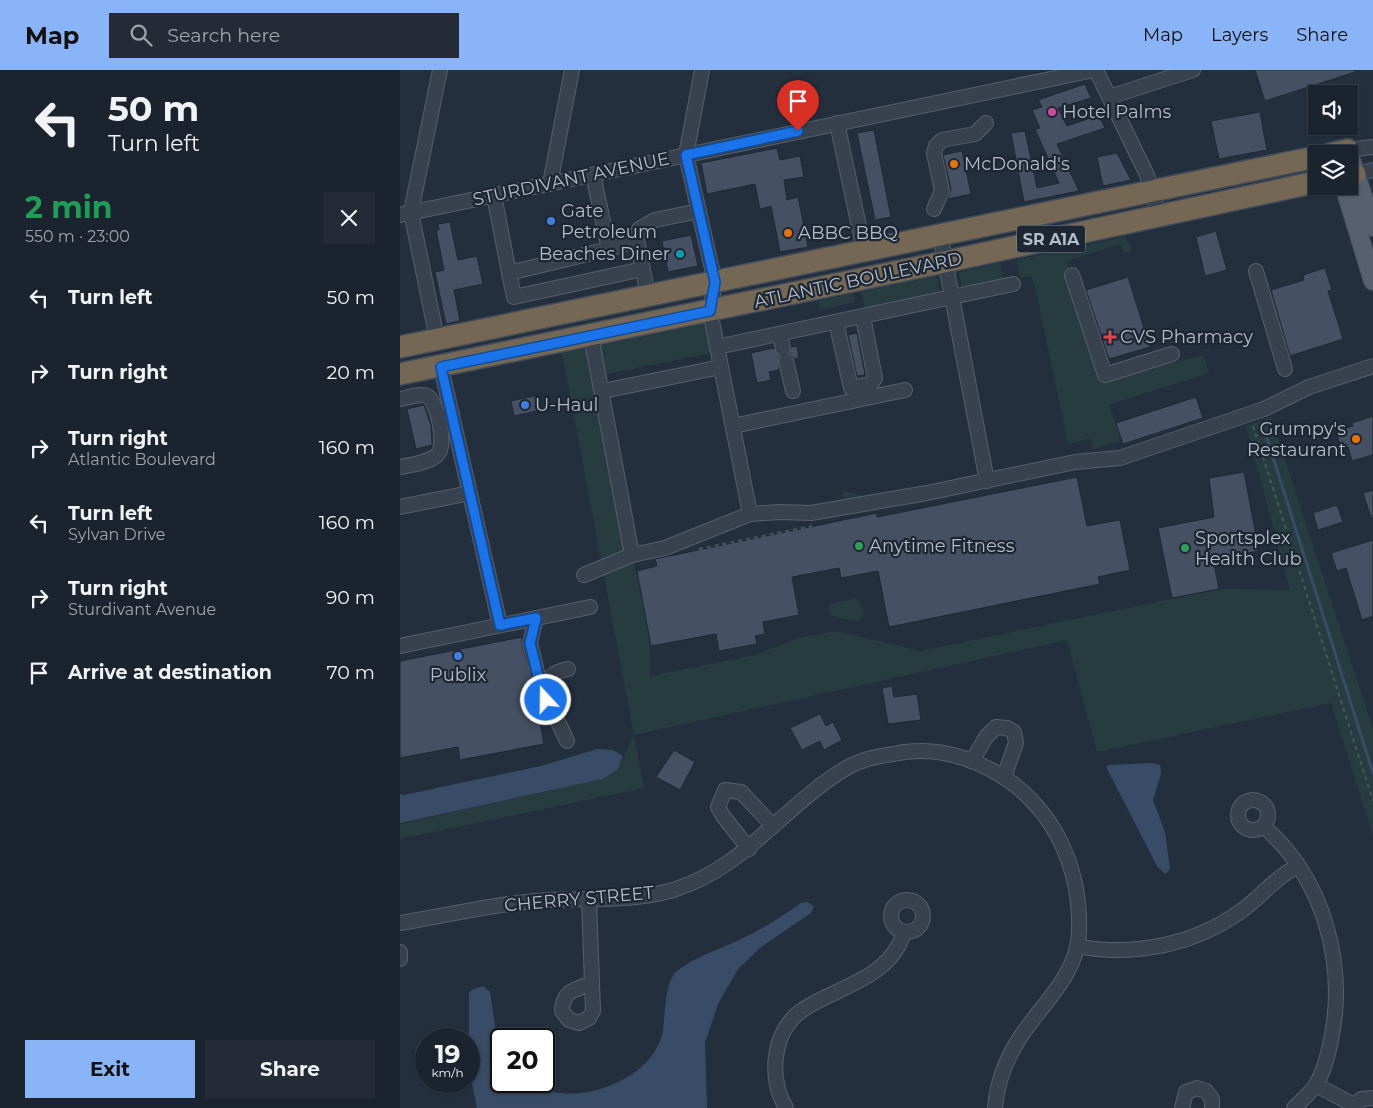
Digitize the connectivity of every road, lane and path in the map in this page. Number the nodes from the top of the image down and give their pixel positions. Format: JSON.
{"nodes":[{"id":1,"x":440,"y":70,"type":"edge"},
{"id":2,"x":572,"y":70,"type":"edge"},
{"id":3,"x":702,"y":70,"type":"edge"},
{"id":4,"x":1095,"y":70,"type":"edge"},
{"id":5,"x":1194,"y":70,"type":"edge"},
{"id":6,"x":1109,"y":97,"type":"junction"},
{"id":7,"x":836,"y":123,"type":"junction"},
{"id":8,"x":986,"y":123,"type":"dead end"},
{"id":9,"x":1373,"y":148,"type":"edge"},
{"id":10,"x":1358,"y":150,"type":"edge"},
{"id":11,"x":686,"y":155,"type":"junction"},
{"id":12,"x":1308,"y":158,"type":"edge"},
{"id":13,"x":593,"y":175,"type":"junction"},
{"id":14,"x":550,"y":184,"type":"junction"},
{"id":15,"x":1308,"y":184,"type":"edge"},
{"id":16,"x":1358,"y":184,"type":"edge"},
{"id":17,"x":1152,"y":190,"type":"junction"},
{"id":18,"x":1358,"y":194,"type":"edge"},
{"id":19,"x":494,"y":196,"type":"junction"},
{"id":20,"x":934,"y":209,"type":"dead end"},
{"id":21,"x":699,"y":212,"type":"junction"},
{"id":22,"x":405,"y":214,"type":"edge"},
{"id":23,"x":1159,"y":216,"type":"junction"},
{"id":24,"x":1373,"y":227,"type":"edge"},
{"id":25,"x":940,"y":234,"type":"junction"},
{"id":26,"x":637,"y":240,"type":"junction"},
{"id":27,"x":610,"y":249,"type":"junction"},
{"id":28,"x":864,"y":250,"type":"junction"},
{"id":29,"x":944,"y":262,"type":"junction"},
{"id":30,"x":643,"y":269,"type":"junction"},
{"id":31,"x":1256,"y":271,"type":"dead end"},
{"id":32,"x":509,"y":273,"type":"junction"},
{"id":33,"x":1072,"y":275,"type":"dead end"},
{"id":34,"x":1373,"y":281,"type":"edge"},
{"id":35,"x":715,"y":282,"type":"junction"},
{"id":36,"x":1013,"y":284,"type":"dead end"},
{"id":37,"x":648,"y":295,"type":"junction"},
{"id":38,"x":514,"y":297,"type":"junction"},
{"id":39,"x":951,"y":298,"type":"junction"},
{"id":40,"x":710,"y":311,"type":"junction"},
{"id":41,"x":862,"y":316,"type":"junction"},
{"id":42,"x":518,"y":322,"type":"junction"},
{"id":43,"x":836,"y":322,"type":"junction"},
{"id":44,"x":780,"y":334,"type":"junction"},
{"id":45,"x":591,"y":336,"type":"junction"},
{"id":46,"x":437,"y":340,"type":"junction"},
{"id":47,"x":400,"y":347,"type":"edge"},
{"id":48,"x":717,"y":347,"type":"junction"},
{"id":49,"x":1172,"y":354,"type":"dead end"},
{"id":50,"x":1373,"y":366,"type":"edge"},
{"id":51,"x":441,"y":367,"type":"junction"},
{"id":52,"x":721,"y":367,"type":"junction"},
{"id":53,"x":400,"y":368,"type":"edge"},
{"id":54,"x":1285,"y":369,"type":"dead end"},
{"id":55,"x":400,"y":374,"type":"edge"},
{"id":56,"x":905,"y":390,"type":"dead end"},
{"id":57,"x":602,"y":391,"type":"junction"},
{"id":58,"x":793,"y":392,"type":"dead end"},
{"id":59,"x":400,"y":399,"type":"edge"},
{"id":60,"x":1249,"y":414,"type":"junction"},
{"id":61,"x":733,"y":426,"type":"junction"},
{"id":62,"x":400,"y":467,"type":"edge"},
{"id":63,"x":987,"y":481,"type":"junction"},
{"id":64,"x":470,"y":493,"type":"junction"},
{"id":65,"x":400,"y":507,"type":"edge"},
{"id":66,"x":750,"y":514,"type":"junction"},
{"id":67,"x":632,"y":555,"type":"junction"},
{"id":68,"x":584,"y":575,"type":"dead end"},
{"id":69,"x":590,"y":607,"type":"dead end"},
{"id":70,"x":536,"y":618,"type":"junction"},
{"id":71,"x":500,"y":625,"type":"junction"},
{"id":72,"x":400,"y":646,"type":"edge"},
{"id":73,"x":568,"y":669,"type":"dead end"},
{"id":74,"x":543,"y":690,"type":"junction"},
{"id":75,"x":567,"y":741,"type":"dead end"},
{"id":76,"x":972,"y":761,"type":"junction"},
{"id":77,"x":1004,"y":777,"type":"junction"},
{"id":78,"x":1373,"y":801,"type":"edge"},
{"id":79,"x":773,"y":826,"type":"junction"},
{"id":80,"x":1262,"y":826,"type":"dead end"},
{"id":81,"x":749,"y":849,"type":"junction"},
{"id":82,"x":1298,"y":866,"type":"junction"},
{"id":83,"x":589,"y":899,"type":"junction"},
{"id":84,"x":400,"y":923,"type":"edge"},
{"id":85,"x":904,"y":932,"type":"dead end"},
{"id":86,"x":1077,"y":946,"type":"junction"},
{"id":87,"x":400,"y":952,"type":"edge"},
{"id":88,"x":400,"y":960,"type":"edge"},
{"id":89,"x":591,"y":983,"type":"dead end"},
{"id":90,"x":1316,"y":1085,"type":"junction"},
{"id":91,"x":1373,"y":1098,"type":"edge"},
{"id":92,"x":1354,"y":1107,"type":"edge"},
{"id":93,"x":786,"y":1108,"type":"edge"},
{"id":94,"x":995,"y":1108,"type":"edge"},
{"id":95,"x":1182,"y":1108,"type":"edge"},
{"id":96,"x":1212,"y":1108,"type":"edge"},
{"id":97,"x":1294,"y":1108,"type":"edge"}],
"edges":[{"from":1,"to":22,"type":"street"},
{"from":2,"to":14,"type":"street"},
{"from":3,"to":11,"type":"street"},
{"from":4,"to":6,"type":"street"},
{"from":4,"to":7,"type":"street","name":"STURDIVANT AVENUE"},
{"from":5,"to":6,"type":"street"},
{"from":6,"to":17,"type":"street"},
{"from":7,"to":11,"type":"street","name":"STURDIVANT AVENUE"},
{"from":7,"to":28,"type":"street"},
{"from":8,"to":20,"type":"street"},
{"from":9,"to":10,"type":"street","name":"ATLANTIC BOULEVARD"},
{"from":11,"to":13,"type":"street","name":"STURDIVANT AVENUE"},
{"from":11,"to":21,"type":"street"},
{"from":12,"to":17,"type":"highway","name":"ATLANTIC BOULEVARD","number":"SR A1A"},
{"from":13,"to":14,"type":"street","name":"STURDIVANT AVENUE"},
{"from":13,"to":27,"type":"street"},
{"from":14,"to":19,"type":"street","name":"STURDIVANT AVENUE"},
{"from":15,"to":23,"type":"highway","name":"ATLANTIC BOULEVARD","number":"SR A1A"},
{"from":16,"to":24,"type":"main road"},
{"from":17,"to":23,"type":"street"},
{"from":17,"to":25,"type":"highway","name":"ATLANTIC BOULEVARD","number":"SR A1A"},
{"from":18,"to":34,"type":"main road"},
{"from":19,"to":22,"type":"street","name":"STURDIVANT AVENUE"},
{"from":19,"to":32,"type":"street"},
{"from":21,"to":26,"type":"street"},
{"from":21,"to":35,"type":"street"},
{"from":22,"to":46,"type":"street"},
{"from":23,"to":29,"type":"highway","name":"ATLANTIC BOULEVARD","number":"SR A1A"},
{"from":25,"to":28,"type":"highway","name":"ATLANTIC BOULEVARD","number":"SR A1A"},
{"from":25,"to":29,"type":"street"},
{"from":26,"to":27,"type":"street"},
{"from":26,"to":30,"type":"street"},
{"from":27,"to":32,"type":"street"},
{"from":28,"to":35,"type":"highway","name":"ATLANTIC BOULEVARD","number":"SR A1A"},
{"from":29,"to":39,"type":"street"},
{"from":29,"to":40,"type":"highway","name":"ATLANTIC BOULEVARD","number":"SR A1A"},
{"from":30,"to":37,"type":"street"},
{"from":30,"to":38,"type":"street"},
{"from":31,"to":54,"type":"street"},
{"from":32,"to":38,"type":"street"},
{"from":33,"to":49,"type":"street"},
{"from":35,"to":37,"type":"highway","name":"ATLANTIC BOULEVARD","number":"SR A1A"},
{"from":35,"to":40,"type":"street"},
{"from":36,"to":39,"type":"street"},
{"from":37,"to":42,"type":"highway","name":"ATLANTIC BOULEVARD","number":"SR A1A"},
{"from":38,"to":42,"type":"street"},
{"from":39,"to":41,"type":"street"},
{"from":39,"to":63,"type":"street"},
{"from":40,"to":45,"type":"highway","name":"ATLANTIC BOULEVARD","number":"SR A1A"},
{"from":40,"to":48,"type":"street"},
{"from":41,"to":43,"type":"street"},
{"from":41,"to":43,"type":"street"},
{"from":42,"to":46,"type":"highway","name":"ATLANTIC BOULEVARD","number":"SR A1A"},
{"from":42,"to":51,"type":"highway"},
{"from":43,"to":44,"type":"street"},
{"from":44,"to":48,"type":"street"},
{"from":44,"to":58,"type":"street"},
{"from":45,"to":51,"type":"highway","name":"ATLANTIC BOULEVARD","number":"SR A1A"},
{"from":45,"to":57,"type":"street"},
{"from":46,"to":47,"type":"highway","name":"ATLANTIC BOULEVARD","number":"SR A1A"},
{"from":46,"to":53,"type":"highway"},
{"from":48,"to":52,"type":"street"},
{"from":50,"to":60,"type":"street"},
{"from":51,"to":55,"type":"highway","name":"ATLANTIC BOULEVARD","number":"SR A1A"},
{"from":51,"to":64,"type":"street"},
{"from":52,"to":57,"type":"street"},
{"from":52,"to":61,"type":"street"},
{"from":56,"to":61,"type":"street"},
{"from":57,"to":67,"type":"street"},
{"from":59,"to":62,"type":"street"},
{"from":60,"to":63,"type":"street"},
{"from":60,"to":78,"type":"path"},
{"from":61,"to":66,"type":"street"},
{"from":63,"to":66,"type":"street"},
{"from":64,"to":65,"type":"street"},
{"from":64,"to":71,"type":"street"},
{"from":66,"to":67,"type":"street"},
{"from":67,"to":68,"type":"street"},
{"from":69,"to":70,"type":"street"},
{"from":70,"to":71,"type":"street"},
{"from":70,"to":74,"type":"street"},
{"from":71,"to":72,"type":"street"},
{"from":73,"to":74,"type":"street"},
{"from":74,"to":75,"type":"street"},
{"from":76,"to":77,"type":"street","name":"CHERRY STREET"},
{"from":76,"to":77,"type":"street"},
{"from":76,"to":79,"type":"street","name":"CHERRY STREET"},
{"from":77,"to":86,"type":"street","name":"CHERRY STREET"},
{"from":79,"to":81,"type":"street","name":"CHERRY STREET"},
{"from":79,"to":81,"type":"street"},
{"from":80,"to":82,"type":"street"},
{"from":81,"to":83,"type":"street","name":"CHERRY STREET"},
{"from":82,"to":86,"type":"street"},
{"from":82,"to":90,"type":"street"},
{"from":83,"to":84,"type":"street","name":"CHERRY STREET"},
{"from":83,"to":89,"type":"street"},
{"from":85,"to":93,"type":"street"},
{"from":86,"to":94,"type":"street","name":"CHERRY STREET"},
{"from":87,"to":88,"type":"street"},
{"from":90,"to":92,"type":"street"},
{"from":90,"to":97,"type":"street"},
{"from":91,"to":92,"type":"street"},
{"from":95,"to":96,"type":"street"}]}
